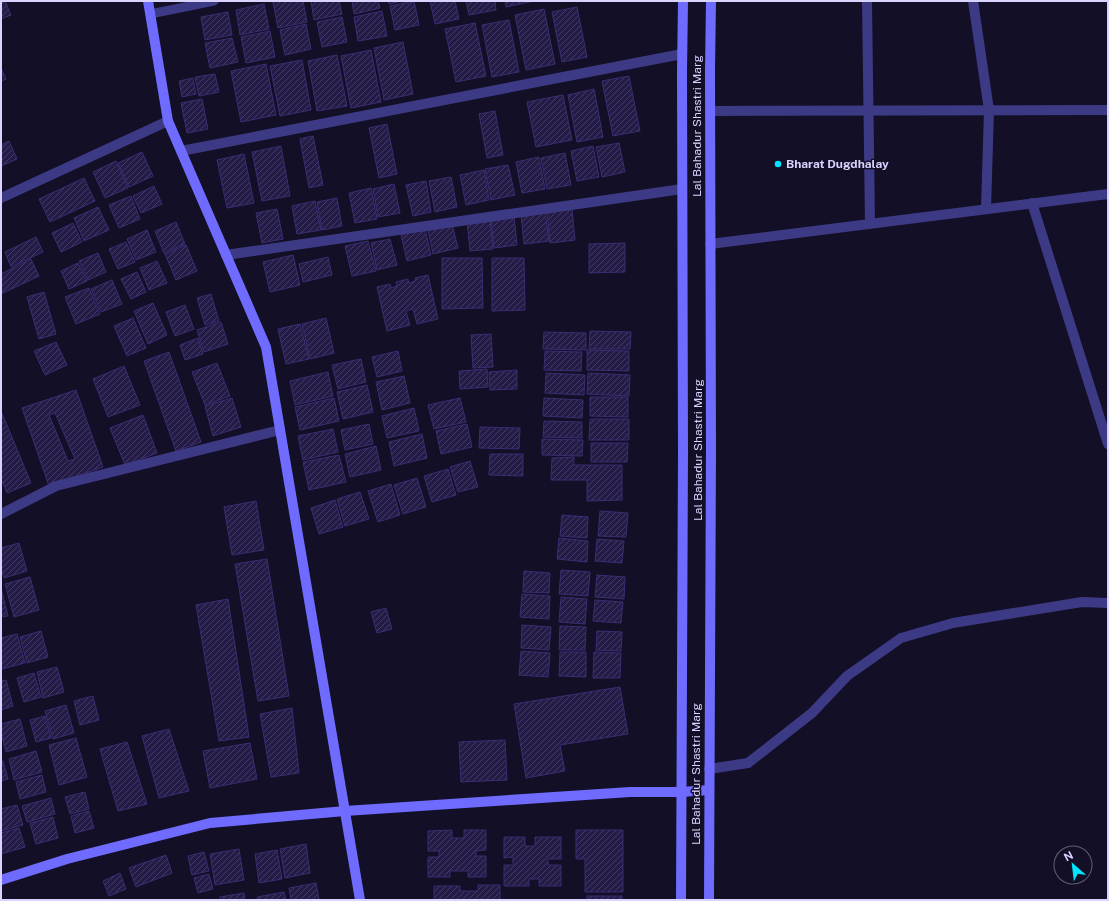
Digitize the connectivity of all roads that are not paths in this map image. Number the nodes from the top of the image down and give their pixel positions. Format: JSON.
{"nodes":[{"id":1,"x":148,"y":1,"type":"edge"},
{"id":2,"x":214,"y":1,"type":"edge"},
{"id":3,"x":683,"y":1,"type":"edge"},
{"id":4,"x":711,"y":1,"type":"edge"},
{"id":5,"x":866,"y":1,"type":"edge"},
{"id":6,"x":973,"y":1,"type":"edge"},
{"id":7,"x":150,"y":14,"type":"junction"},
{"id":8,"x":682,"y":54,"type":"junction"},
{"id":9,"x":868,"y":110,"type":"junction"},
{"id":10,"x":989,"y":110,"type":"junction"},
{"id":11,"x":1108,"y":110,"type":"edge"},
{"id":12,"x":710,"y":111,"type":"junction"},
{"id":13,"x":168,"y":121,"type":"junction"},
{"id":14,"x":181,"y":151,"type":"junction"},
{"id":15,"x":682,"y":189,"type":"junction"},
{"id":16,"x":1108,"y":194,"type":"edge"},
{"id":17,"x":1,"y":198,"type":"edge"},
{"id":18,"x":1032,"y":203,"type":"junction"},
{"id":19,"x":986,"y":209,"type":"junction"},
{"id":20,"x":870,"y":224,"type":"junction"},
{"id":21,"x":710,"y":244,"type":"junction"},
{"id":22,"x":226,"y":255,"type":"junction"},
{"id":23,"x":280,"y":430,"type":"junction"},
{"id":24,"x":1108,"y":444,"type":"edge"},
{"id":25,"x":1,"y":514,"type":"edge"},
{"id":26,"x":1108,"y":603,"type":"edge"},
{"id":27,"x":709,"y":769,"type":"junction"},
{"id":28,"x":709,"y":790,"type":"junction"},
{"id":29,"x":681,"y":792,"type":"junction"},
{"id":30,"x":345,"y":811,"type":"junction"},
{"id":31,"x":1,"y":880,"type":"edge"},
{"id":32,"x":360,"y":900,"type":"edge"},
{"id":33,"x":681,"y":900,"type":"edge"},
{"id":34,"x":709,"y":900,"type":"edge"}],
"edges":[{"from":1,"to":7,"type":"main road"},
{"from":2,"to":7,"type":"lane"},
{"from":3,"to":8,"type":"main road","name":"Lal Bahadur Shastri Marg"},
{"from":4,"to":12,"type":"main road","name":"Lal Bahadur Shastri Marg"},
{"from":5,"to":9,"type":"street"},
{"from":6,"to":10,"type":"street"},
{"from":7,"to":13,"type":"main road"},
{"from":8,"to":14,"type":"street"},
{"from":8,"to":15,"type":"main road","name":"Lal Bahadur Shastri Marg"},
{"from":9,"to":10,"type":"street"},
{"from":9,"to":12,"type":"street"},
{"from":9,"to":20,"type":"street"},
{"from":10,"to":11,"type":"street"},
{"from":10,"to":19,"type":"street"},
{"from":12,"to":21,"type":"main road","name":"Lal Bahadur Shastri Marg"},
{"from":13,"to":14,"type":"main road"},
{"from":13,"to":17,"type":"street"},
{"from":14,"to":22,"type":"main road"},
{"from":15,"to":22,"type":"street"},
{"from":15,"to":29,"type":"main road","name":"Lal Bahadur Shastri Marg"},
{"from":16,"to":18,"type":"street"},
{"from":18,"to":19,"type":"street"},
{"from":18,"to":24,"type":"street"},
{"from":19,"to":20,"type":"street"},
{"from":20,"to":21,"type":"street"},
{"from":21,"to":27,"type":"main road","name":"Lal Bahadur Shastri Marg"},
{"from":22,"to":23,"type":"main road"},
{"from":23,"to":25,"type":"street"},
{"from":23,"to":30,"type":"main road"},
{"from":26,"to":27,"type":"street"},
{"from":27,"to":28,"type":"main road","name":"Lal Bahadur Shastri Marg"},
{"from":28,"to":29,"type":"main road"},
{"from":28,"to":34,"type":"main road","name":"Lal Bahadur Shastri Marg"},
{"from":29,"to":30,"type":"main road"},
{"from":29,"to":33,"type":"main road","name":"Lal Bahadur Shastri Marg"},
{"from":30,"to":31,"type":"main road"},
{"from":30,"to":32,"type":"main road"}]}
